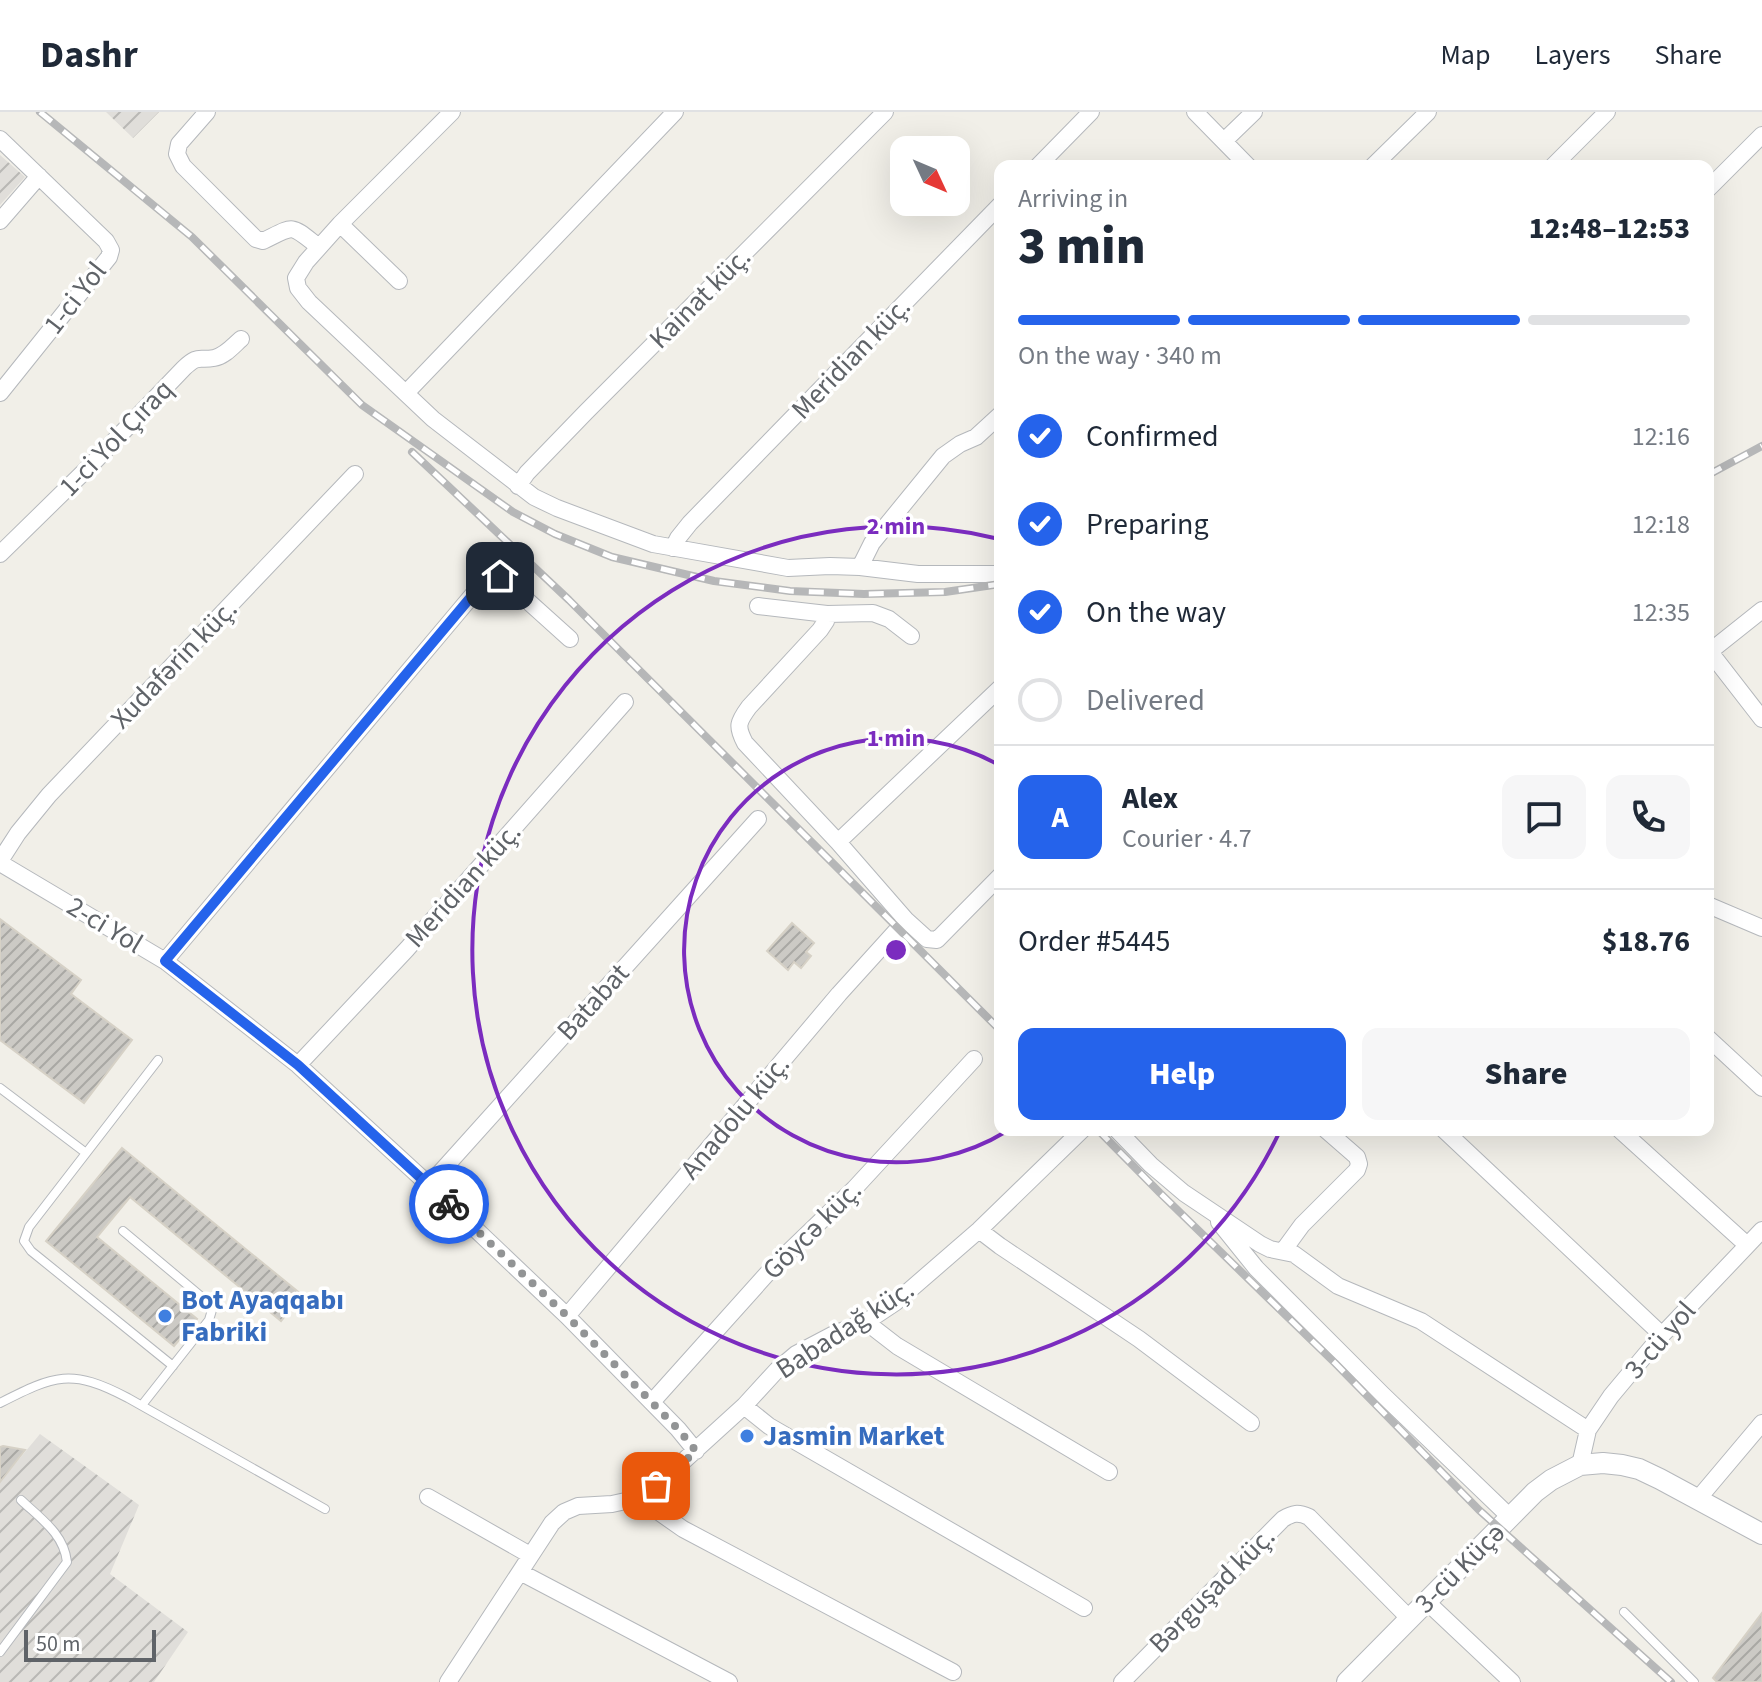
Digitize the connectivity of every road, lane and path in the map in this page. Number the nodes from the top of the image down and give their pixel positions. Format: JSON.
{"nodes":[{"id":1,"x":207,"y":112,"type":"edge"},
{"id":2,"x":452,"y":112,"type":"edge"},
{"id":3,"x":675,"y":112,"type":"edge"},
{"id":4,"x":885,"y":112,"type":"edge"},
{"id":5,"x":1091,"y":112,"type":"edge"},
{"id":6,"x":1195,"y":112,"type":"edge"},
{"id":7,"x":1254,"y":112,"type":"edge"},
{"id":8,"x":1428,"y":112,"type":"edge"},
{"id":9,"x":1607,"y":112,"type":"edge"},
{"id":10,"x":1762,"y":135,"type":"edge"},
{"id":11,"x":0,"y":139,"type":"edge"},
{"id":12,"x":1224,"y":141,"type":"junction"},
{"id":13,"x":1044,"y":160,"type":"edge"},
{"id":14,"x":1241,"y":160,"type":"edge"},
{"id":15,"x":1379,"y":160,"type":"edge"},
{"id":16,"x":1559,"y":160,"type":"edge"},
{"id":17,"x":39,"y":176,"type":"junction"},
{"id":18,"x":1714,"y":183,"type":"edge"},
{"id":19,"x":994,"y":211,"type":"edge"},
{"id":20,"x":0,"y":221,"type":"edge"},
{"id":21,"x":340,"y":224,"type":"junction"},
{"id":22,"x":319,"y":247,"type":"junction"},
{"id":23,"x":399,"y":281,"type":"dead end"},
{"id":24,"x":241,"y":339,"type":"dead end"},
{"id":25,"x":0,"y":393,"type":"edge"},
{"id":26,"x":406,"y":393,"type":"junction"},
{"id":27,"x":994,"y":420,"type":"edge"},
{"id":28,"x":355,"y":474,"type":"dead end"},
{"id":29,"x":518,"y":486,"type":"junction"},
{"id":30,"x":673,"y":548,"type":"junction"},
{"id":31,"x":0,"y":554,"type":"edge"},
{"id":32,"x":860,"y":567,"type":"junction"},
{"id":33,"x":994,"y":574,"type":"edge"},
{"id":34,"x":758,"y":606,"type":"dead end"},
{"id":35,"x":1762,"y":610,"type":"edge"},
{"id":36,"x":827,"y":614,"type":"junction"},
{"id":37,"x":911,"y":636,"type":"dead end"},
{"id":38,"x":570,"y":639,"type":"dead end"},
{"id":39,"x":1714,"y":648,"type":"edge"},
{"id":40,"x":1714,"y":658,"type":"edge"},
{"id":41,"x":994,"y":694,"type":"edge"},
{"id":42,"x":625,"y":702,"type":"dead end"},
{"id":43,"x":1762,"y":719,"type":"edge"},
{"id":44,"x":758,"y":819,"type":"dead end"},
{"id":45,"x":838,"y":842,"type":"junction"},
{"id":46,"x":0,"y":862,"type":"edge"},
{"id":47,"x":994,"y":882,"type":"edge"},
{"id":48,"x":1714,"y":908,"type":"edge"},
{"id":49,"x":906,"y":920,"type":"junction"},
{"id":50,"x":1762,"y":928,"type":"edge"},
{"id":51,"x":165,"y":961,"type":"junction"},
{"id":52,"x":1714,"y":1044,"type":"edge"},
{"id":53,"x":974,"y":1059,"type":"dead end"},
{"id":54,"x":158,"y":1060,"type":"dead end"},
{"id":55,"x":298,"y":1065,"type":"junction"},
{"id":56,"x":0,"y":1088,"type":"edge"},
{"id":57,"x":1762,"y":1088,"type":"edge"},
{"id":58,"x":1076,"y":1136,"type":"edge"},
{"id":59,"x":1123,"y":1136,"type":"edge"},
{"id":60,"x":1333,"y":1136,"type":"edge"},
{"id":61,"x":1450,"y":1136,"type":"edge"},
{"id":62,"x":1627,"y":1136,"type":"edge"},
{"id":63,"x":86,"y":1153,"type":"junction"},
{"id":64,"x":429,"y":1185,"type":"junction"},
{"id":65,"x":1210,"y":1211,"type":"junction"},
{"id":66,"x":979,"y":1230,"type":"junction"},
{"id":67,"x":1762,"y":1230,"type":"edge"},
{"id":68,"x":123,"y":1231,"type":"dead end"},
{"id":69,"x":1747,"y":1245,"type":"junction"},
{"id":70,"x":1283,"y":1251,"type":"junction"},
{"id":71,"x":567,"y":1316,"type":"junction"},
{"id":72,"x":866,"y":1322,"type":"junction"},
{"id":73,"x":1662,"y":1335,"type":"junction"},
{"id":74,"x":173,"y":1366,"type":"junction"},
{"id":75,"x":652,"y":1402,"type":"junction"},
{"id":76,"x":0,"y":1403,"type":"edge"},
{"id":77,"x":142,"y":1405,"type":"junction"},
{"id":78,"x":744,"y":1406,"type":"junction"},
{"id":79,"x":1251,"y":1423,"type":"dead end"},
{"id":80,"x":1762,"y":1423,"type":"edge"},
{"id":81,"x":1588,"y":1430,"type":"junction"},
{"id":82,"x":696,"y":1451,"type":"junction"},
{"id":83,"x":1580,"y":1465,"type":"junction"},
{"id":84,"x":1109,"y":1472,"type":"dead end"},
{"id":85,"x":428,"y":1497,"type":"dead end"},
{"id":86,"x":639,"y":1498,"type":"junction"},
{"id":87,"x":1698,"y":1499,"type":"junction"},
{"id":88,"x":21,"y":1500,"type":"dead end"},
{"id":89,"x":325,"y":1509,"type":"dead end"},
{"id":90,"x":1510,"y":1517,"type":"junction"},
{"id":91,"x":1762,"y":1534,"type":"edge"},
{"id":92,"x":530,"y":1555,"type":"junction"},
{"id":93,"x":520,"y":1572,"type":"junction"},
{"id":94,"x":1427,"y":1602,"type":"junction"},
{"id":95,"x":1084,"y":1608,"type":"dead end"},
{"id":96,"x":1624,"y":1612,"type":"dead end"},
{"id":97,"x":1410,"y":1619,"type":"junction"},
{"id":98,"x":0,"y":1652,"type":"edge"},
{"id":99,"x":953,"y":1672,"type":"dead end"},
{"id":100,"x":448,"y":1682,"type":"edge"},
{"id":101,"x":729,"y":1682,"type":"edge"},
{"id":102,"x":1122,"y":1682,"type":"edge"},
{"id":103,"x":1347,"y":1682,"type":"edge"},
{"id":104,"x":1512,"y":1682,"type":"edge"},
{"id":105,"x":1694,"y":1682,"type":"edge"}],
"edges":[{"from":1,"to":22,"type":"street"},
{"from":2,"to":21,"type":"street"},
{"from":3,"to":26,"type":"street"},
{"from":4,"to":29,"type":"street","name":"Kainat küç."},
{"from":5,"to":13,"type":"street"},
{"from":6,"to":12,"type":"street"},
{"from":7,"to":12,"type":"street"},
{"from":8,"to":15,"type":"street"},
{"from":9,"to":16,"type":"street"},
{"from":10,"to":18,"type":"street"},
{"from":11,"to":17,"type":"street","name":"1-ci Yol"},
{"from":12,"to":14,"type":"street"},
{"from":17,"to":20,"type":"street"},
{"from":17,"to":25,"type":"street","name":"1-ci Yol"},
{"from":19,"to":30,"type":"street","name":"Meridian küç."},
{"from":21,"to":22,"type":"street"},
{"from":21,"to":23,"type":"street"},
{"from":22,"to":26,"type":"street"},
{"from":24,"to":31,"type":"street","name":"1-ci Yol Çıraq"},
{"from":26,"to":29,"type":"street"},
{"from":27,"to":32,"type":"street"},
{"from":28,"to":46,"type":"street","name":"Xudafərin küç."},
{"from":29,"to":30,"type":"street"},
{"from":30,"to":32,"type":"street"},
{"from":32,"to":33,"type":"street"},
{"from":34,"to":36,"type":"street"},
{"from":35,"to":39,"type":"street"},
{"from":36,"to":37,"type":"street"},
{"from":36,"to":45,"type":"street"},
{"from":38,"to":51,"type":"street"},
{"from":40,"to":43,"type":"street"},
{"from":41,"to":45,"type":"street"},
{"from":42,"to":55,"type":"street","name":"Meridian küç."},
{"from":44,"to":64,"type":"street","name":"Batabat"},
{"from":45,"to":49,"type":"street"},
{"from":46,"to":51,"type":"street","name":"2-ci Yol"},
{"from":47,"to":49,"type":"street"},
{"from":48,"to":50,"type":"street"},
{"from":49,"to":71,"type":"street","name":"Anadolu küç."},
{"from":51,"to":55,"type":"street","name":"2-ci Yol"},
{"from":52,"to":57,"type":"street"},
{"from":53,"to":75,"type":"street","name":"Göycə küç."},
{"from":54,"to":63,"type":"lane"},
{"from":55,"to":64,"type":"street","name":"2-ci Yol"},
{"from":56,"to":63,"type":"lane"},
{"from":58,"to":66,"type":"street","name":"Babadağ küç."},
{"from":59,"to":65,"type":"street"},
{"from":60,"to":70,"type":"street"},
{"from":61,"to":73,"type":"street"},
{"from":62,"to":69,"type":"street"},
{"from":63,"to":74,"type":"lane"},
{"from":64,"to":71,"type":"street","name":"2-ci Yol"},
{"from":65,"to":70,"type":"street"},
{"from":65,"to":90,"type":"street"},
{"from":66,"to":72,"type":"street","name":"Babadağ küç."},
{"from":66,"to":79,"type":"street"},
{"from":67,"to":69,"type":"street","name":"3-cü yol"},
{"from":68,"to":74,"type":"lane"},
{"from":69,"to":73,"type":"street","name":"3-cü yol"},
{"from":70,"to":81,"type":"street"},
{"from":71,"to":75,"type":"street","name":"2-ci Yol"},
{"from":72,"to":78,"type":"street","name":"Babadağ küç."},
{"from":72,"to":84,"type":"street"},
{"from":73,"to":81,"type":"street","name":"3-cü yol"},
{"from":74,"to":77,"type":"lane"},
{"from":75,"to":82,"type":"street","name":"2-ci Yol"},
{"from":76,"to":77,"type":"lane"},
{"from":77,"to":89,"type":"lane"},
{"from":78,"to":82,"type":"street","name":"Babadağ küç."},
{"from":78,"to":95,"type":"street"},
{"from":80,"to":87,"type":"street"},
{"from":81,"to":83,"type":"street","name":"3-cü yol"},
{"from":82,"to":86,"type":"street","name":"Babadağ küç."},
{"from":83,"to":87,"type":"street"},
{"from":83,"to":90,"type":"street","name":"3-cü Küçə"},
{"from":85,"to":92,"type":"street"},
{"from":86,"to":92,"type":"street","name":"Babadağ küç."},
{"from":86,"to":99,"type":"street"},
{"from":87,"to":91,"type":"street"},
{"from":88,"to":98,"type":"lane"},
{"from":90,"to":94,"type":"street","name":"3-cü Küçə"},
{"from":92,"to":93,"type":"street","name":"Babadağ küç."},
{"from":93,"to":100,"type":"street","name":"Babadağ küç."},
{"from":93,"to":101,"type":"street"},
{"from":94,"to":97,"type":"street","name":"3-cü Küçə"},
{"from":94,"to":104,"type":"street"},
{"from":96,"to":105,"type":"lane"},
{"from":97,"to":102,"type":"street","name":"Bərguşad küç."},
{"from":97,"to":103,"type":"street","name":"3-cü Küçə"}]}
